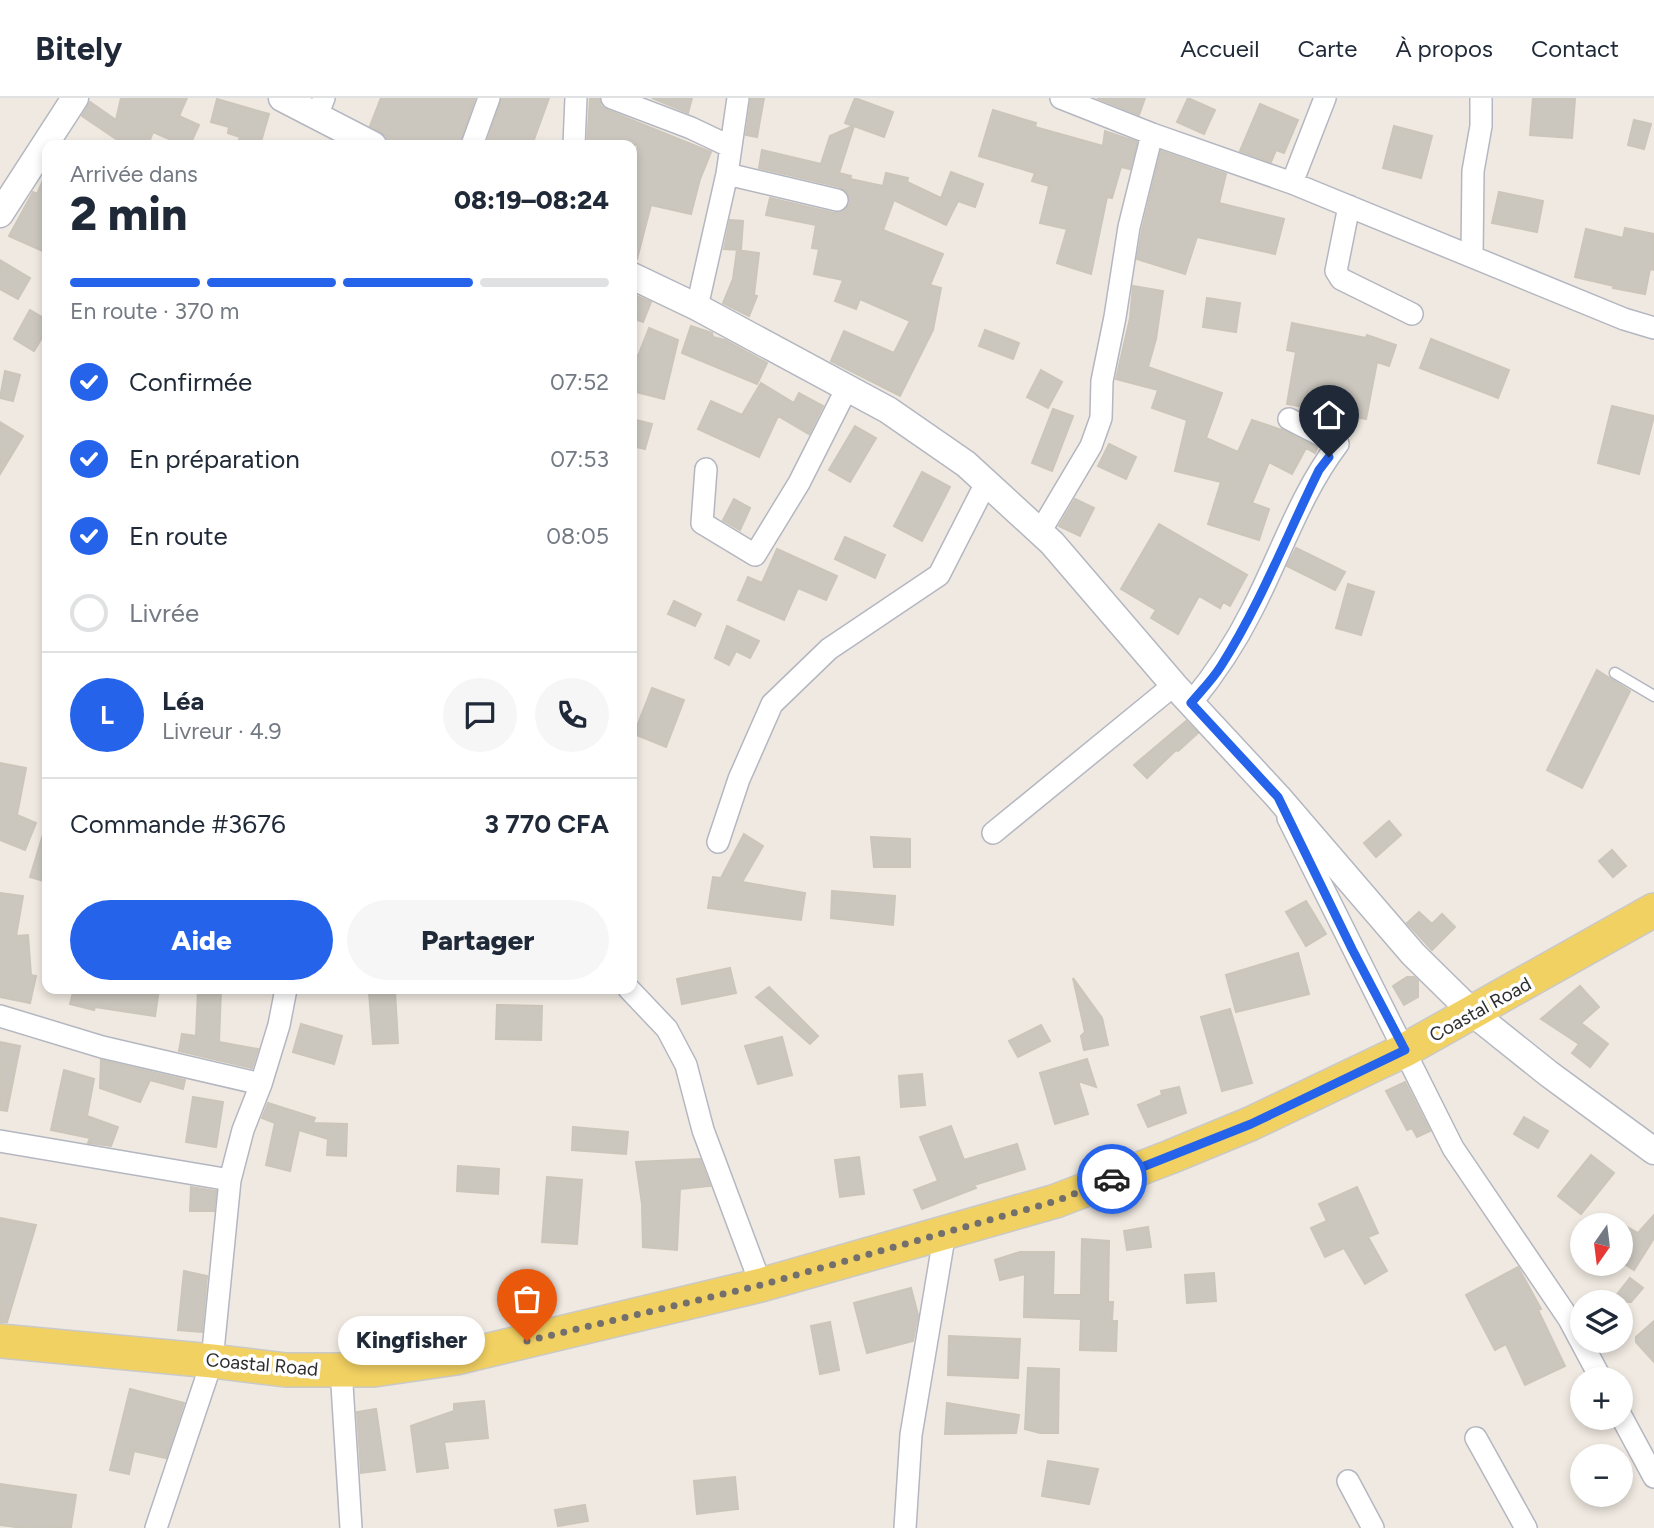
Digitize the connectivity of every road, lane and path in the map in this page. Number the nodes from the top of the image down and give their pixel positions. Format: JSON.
{"nodes":[{"id":1,"x":75,"y":98,"type":"edge"},
{"id":2,"x":282,"y":98,"type":"edge"},
{"id":3,"x":489,"y":98,"type":"edge"},
{"id":4,"x":576,"y":98,"type":"edge"},
{"id":5,"x":612,"y":98,"type":"edge"},
{"id":6,"x":738,"y":98,"type":"edge"},
{"id":7,"x":1061,"y":98,"type":"edge"},
{"id":8,"x":1325,"y":98,"type":"edge"},
{"id":9,"x":1481,"y":98,"type":"edge"},
{"id":10,"x":320,"y":107,"type":"edge"},
{"id":11,"x":1153,"y":134,"type":"junction"},
{"id":12,"x":48,"y":140,"type":"edge"},
{"id":13,"x":366,"y":140,"type":"edge"},
{"id":14,"x":474,"y":140,"type":"edge"},
{"id":15,"x":574,"y":140,"type":"edge"},
{"id":16,"x":731,"y":147,"type":"junction"},
{"id":17,"x":42,"y":149,"type":"edge"},
{"id":18,"x":727,"y":174,"type":"junction"},
{"id":19,"x":1293,"y":183,"type":"junction"},
{"id":20,"x":837,"y":200,"type":"dead end"},
{"id":21,"x":1349,"y":206,"type":"junction"},
{"id":22,"x":0,"y":214,"type":"edge"},
{"id":23,"x":1472,"y":256,"type":"junction"},
{"id":24,"x":637,"y":278,"type":"edge"},
{"id":25,"x":697,"y":307,"type":"junction"},
{"id":26,"x":1412,"y":314,"type":"dead end"},
{"id":27,"x":1654,"y":328,"type":"edge"},
{"id":28,"x":847,"y":388,"type":"junction"},
{"id":29,"x":1289,"y":419,"type":"dead end"},
{"id":30,"x":706,"y":469,"type":"dead end"},
{"id":31,"x":986,"y":483,"type":"junction"},
{"id":32,"x":1040,"y":532,"type":"junction"},
{"id":33,"x":1615,"y":673,"type":"dead end"},
{"id":34,"x":1182,"y":694,"type":"junction"},
{"id":35,"x":1654,"y":696,"type":"edge"},
{"id":36,"x":1278,"y":797,"type":"junction"},
{"id":37,"x":993,"y":833,"type":"dead end"},
{"id":38,"x":718,"y":842,"type":"dead end"},
{"id":39,"x":1654,"y":910,"type":"edge"},
{"id":40,"x":285,"y":994,"type":"edge"},
{"id":41,"x":634,"y":994,"type":"edge"},
{"id":42,"x":1474,"y":1014,"type":"junction"},
{"id":43,"x":0,"y":1016,"type":"edge"},
{"id":44,"x":1405,"y":1050,"type":"junction"},
{"id":45,"x":261,"y":1084,"type":"junction"},
{"id":46,"x":0,"y":1141,"type":"edge"},
{"id":47,"x":1654,"y":1151,"type":"edge"},
{"id":48,"x":230,"y":1180,"type":"junction"},
{"id":49,"x":945,"y":1232,"type":"junction"},
{"id":50,"x":761,"y":1285,"type":"junction"},
{"id":51,"x":0,"y":1341,"type":"edge"},
{"id":52,"x":212,"y":1361,"type":"junction"},
{"id":53,"x":1595,"y":1367,"type":"edge"},
{"id":54,"x":341,"y":1369,"type":"junction"},
{"id":55,"x":1628,"y":1430,"type":"edge"},
{"id":56,"x":1476,"y":1438,"type":"dead end"},
{"id":57,"x":1654,"y":1477,"type":"edge"},
{"id":58,"x":1348,"y":1481,"type":"dead end"},
{"id":59,"x":156,"y":1528,"type":"edge"},
{"id":60,"x":351,"y":1528,"type":"edge"},
{"id":61,"x":905,"y":1528,"type":"edge"},
{"id":62,"x":1373,"y":1528,"type":"edge"},
{"id":63,"x":1525,"y":1528,"type":"edge"}],
"edges":[{"from":1,"to":12,"type":"street"},
{"from":2,"to":10,"type":"street"},
{"from":3,"to":14,"type":"street"},
{"from":4,"to":15,"type":"street"},
{"from":5,"to":16,"type":"street"},
{"from":6,"to":16,"type":"street"},
{"from":7,"to":11,"type":"street"},
{"from":8,"to":19,"type":"street"},
{"from":9,"to":23,"type":"street"},
{"from":10,"to":13,"type":"street"},
{"from":11,"to":19,"type":"street"},
{"from":11,"to":32,"type":"street"},
{"from":16,"to":18,"type":"street"},
{"from":17,"to":22,"type":"street"},
{"from":18,"to":20,"type":"street"},
{"from":18,"to":25,"type":"street"},
{"from":19,"to":21,"type":"street"},
{"from":21,"to":23,"type":"street"},
{"from":21,"to":26,"type":"street"},
{"from":23,"to":27,"type":"street"},
{"from":24,"to":25,"type":"street"},
{"from":25,"to":28,"type":"street"},
{"from":28,"to":30,"type":"street"},
{"from":28,"to":31,"type":"street"},
{"from":29,"to":34,"type":"street"},
{"from":31,"to":32,"type":"street"},
{"from":31,"to":38,"type":"street"},
{"from":32,"to":34,"type":"street"},
{"from":33,"to":35,"type":"lane"},
{"from":34,"to":36,"type":"street"},
{"from":34,"to":37,"type":"street"},
{"from":36,"to":42,"type":"street"},
{"from":36,"to":44,"type":"street"},
{"from":39,"to":42,"type":"main road","name":"Coastal Road"},
{"from":40,"to":45,"type":"street"},
{"from":41,"to":50,"type":"street"},
{"from":42,"to":44,"type":"main road","name":"Coastal Road"},
{"from":42,"to":47,"type":"street"},
{"from":43,"to":45,"type":"street"},
{"from":44,"to":49,"type":"main road","name":"Coastal Road"},
{"from":44,"to":53,"type":"street"},
{"from":45,"to":48,"type":"street"},
{"from":46,"to":48,"type":"street"},
{"from":48,"to":52,"type":"street"},
{"from":49,"to":50,"type":"main road","name":"Coastal Road"},
{"from":49,"to":61,"type":"street"},
{"from":50,"to":54,"type":"main road","name":"Coastal Road"},
{"from":51,"to":52,"type":"main road","name":"Coastal Road"},
{"from":52,"to":54,"type":"main road","name":"Coastal Road"},
{"from":52,"to":59,"type":"street"},
{"from":54,"to":60,"type":"street"},
{"from":55,"to":57,"type":"street"},
{"from":56,"to":63,"type":"street"},
{"from":58,"to":62,"type":"street"}]}
